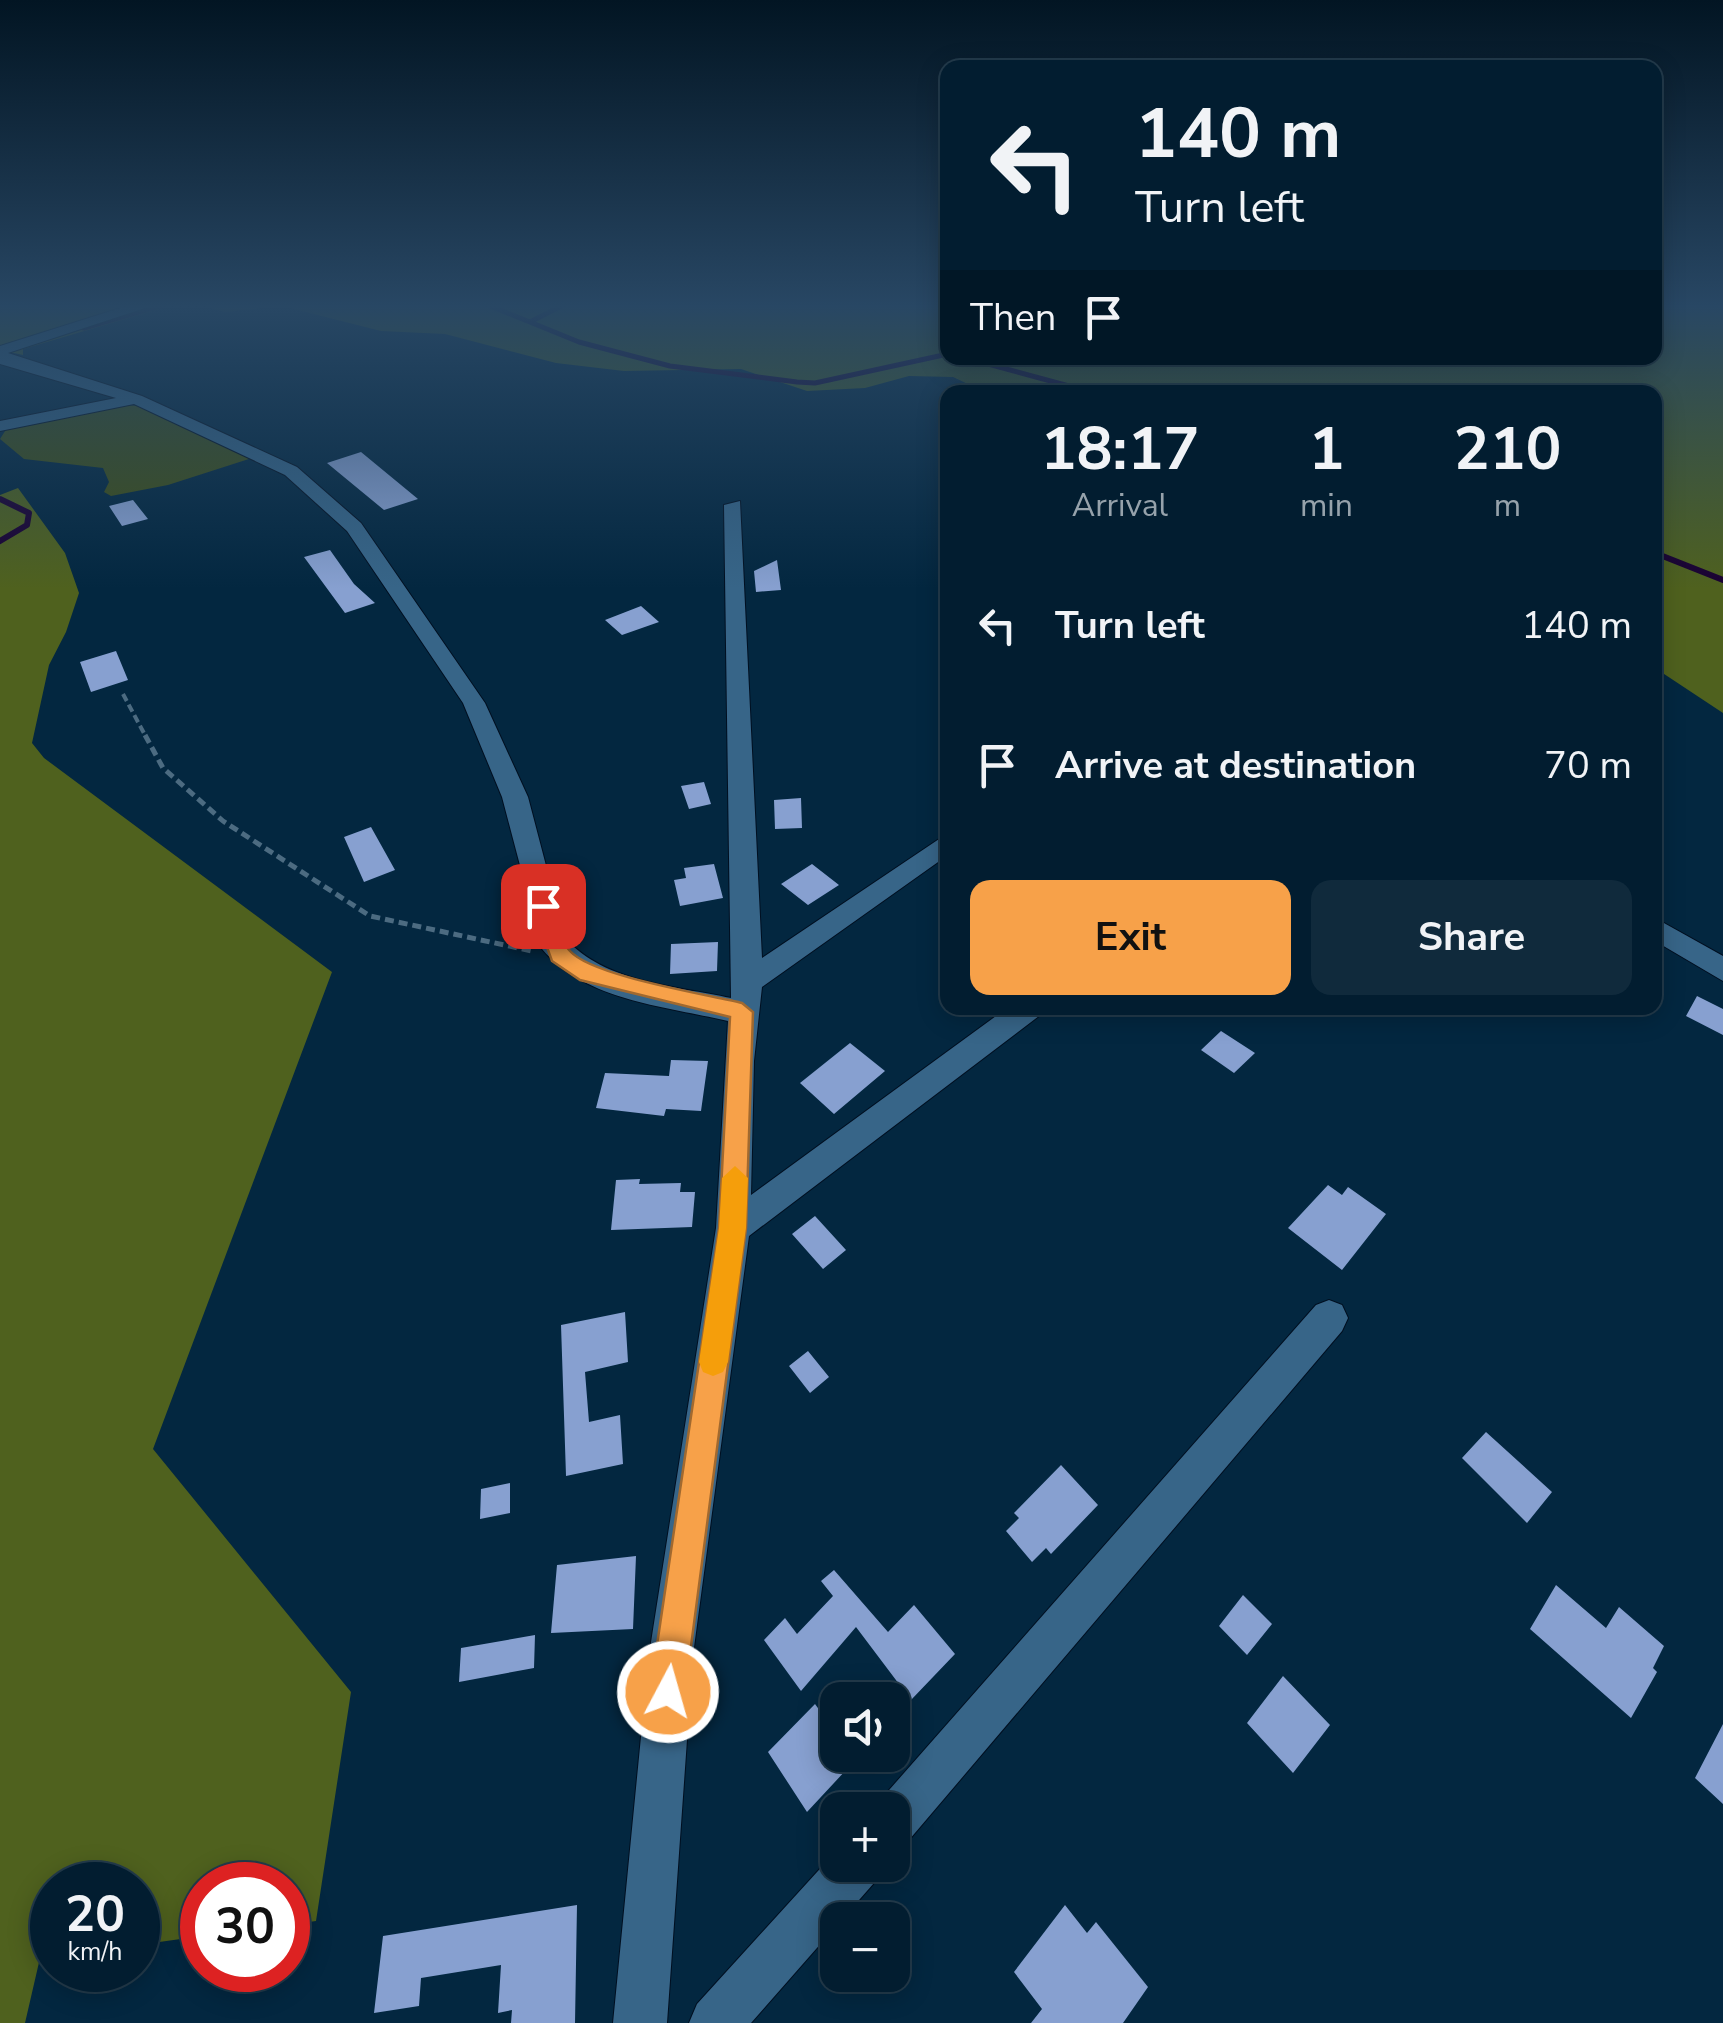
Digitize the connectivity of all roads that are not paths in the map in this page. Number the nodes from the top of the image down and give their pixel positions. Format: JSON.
{"nodes":[{"id":1,"x":134,"y":399,"type":"edge"},
{"id":2,"x":136,"y":399,"type":"edge"},
{"id":3,"x":0,"y":426,"type":"edge"},
{"id":4,"x":732,"y":505,"type":"dead end"},
{"id":5,"x":940,"y":848,"type":"edge"},
{"id":6,"x":1662,"y":932,"type":"edge"},
{"id":7,"x":1723,"y":970,"type":"edge"},
{"id":8,"x":745,"y":997,"type":"junction"},
{"id":9,"x":1019,"y":1015,"type":"edge"},
{"id":10,"x":733,"y":1228,"type":"junction"},
{"id":11,"x":1329,"y":1318,"type":"dead end"},
{"id":12,"x":910,"y":1803,"type":"edge"},
{"id":13,"x":841,"y":1882,"type":"edge"},
{"id":14,"x":640,"y":2023,"type":"edge"},
{"id":15,"x":716,"y":2023,"type":"edge"}],
"edges":[{"from":1,"to":3,"type":"street"},
{"from":2,"to":8,"type":"street"},
{"from":4,"to":8,"type":"street"},
{"from":5,"to":8,"type":"street"},
{"from":6,"to":7,"type":"street"},
{"from":8,"to":10,"type":"street"},
{"from":9,"to":10,"type":"street"},
{"from":10,"to":14,"type":"street"},
{"from":11,"to":12,"type":"street"},
{"from":13,"to":15,"type":"street"}]}
